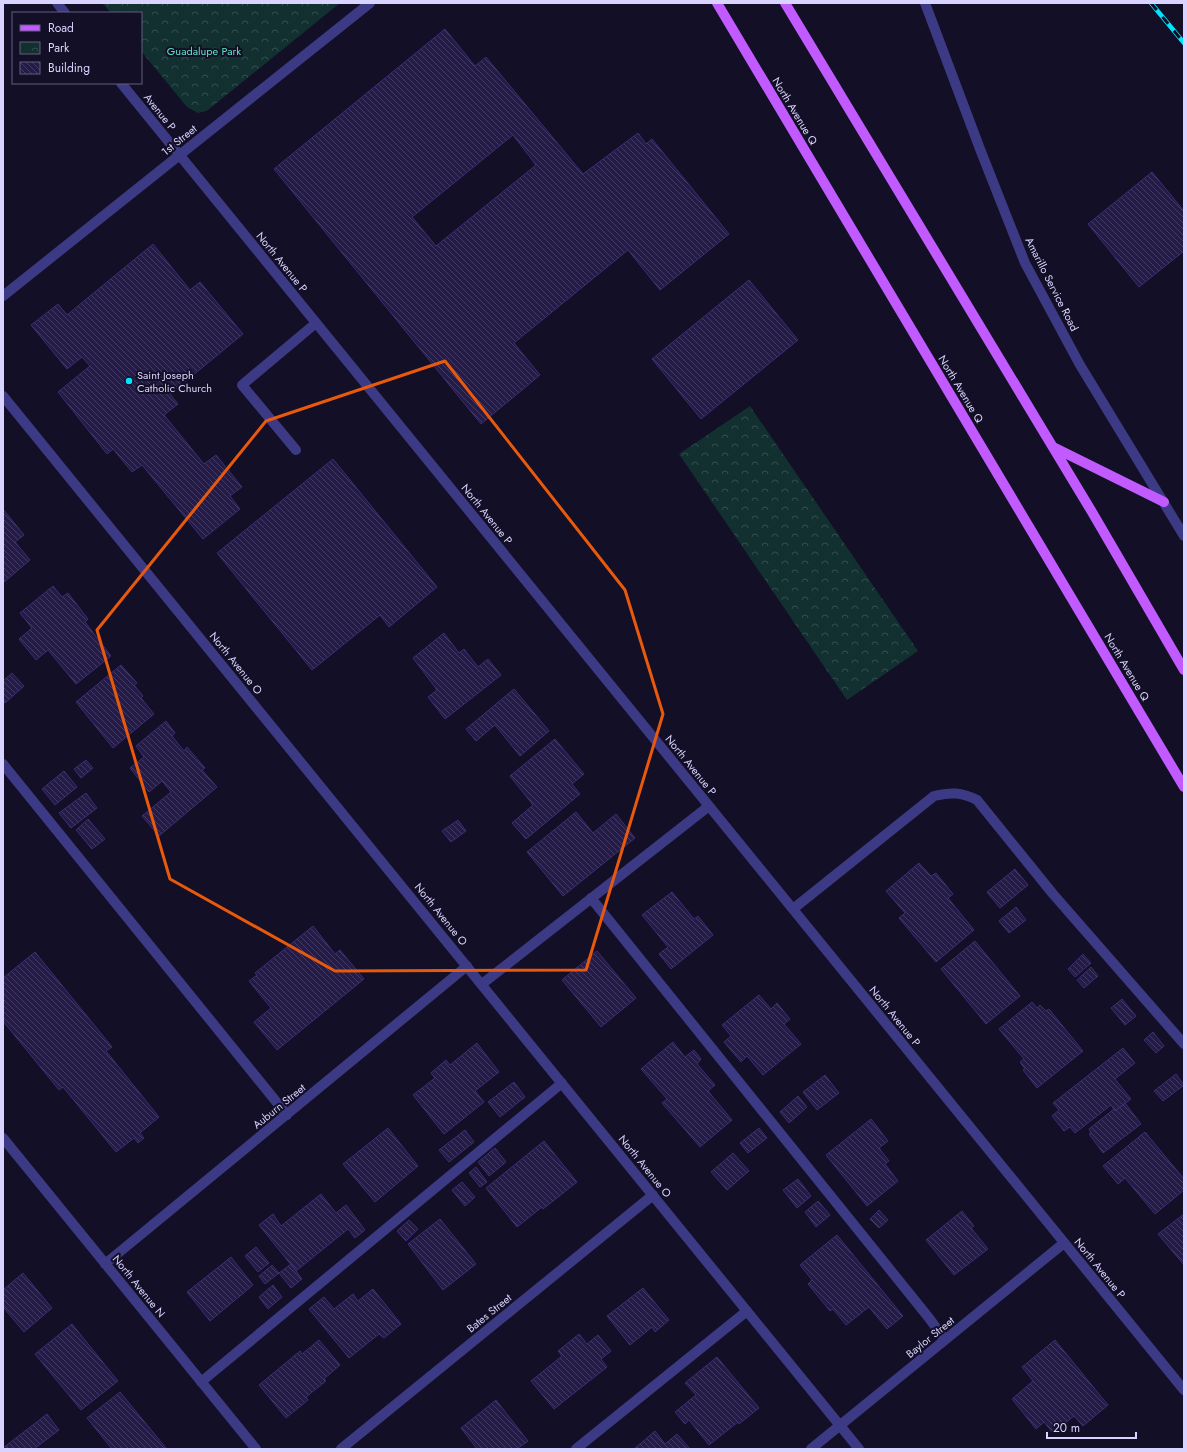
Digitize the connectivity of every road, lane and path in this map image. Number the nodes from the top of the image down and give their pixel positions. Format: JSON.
{"nodes":[{"id":1,"x":57,"y":3,"type":"edge"},
{"id":2,"x":370,"y":3,"type":"edge"},
{"id":3,"x":717,"y":3,"type":"edge"},
{"id":4,"x":785,"y":3,"type":"edge"},
{"id":5,"x":925,"y":3,"type":"edge"},
{"id":6,"x":64,"y":12,"type":"edge"},
{"id":7,"x":122,"y":84,"type":"edge"},
{"id":8,"x":180,"y":155,"type":"junction"},
{"id":9,"x":3,"y":296,"type":"edge"},
{"id":10,"x":316,"y":323,"type":"junction"},
{"id":11,"x":3,"y":396,"type":"edge"},
{"id":12,"x":1053,"y":447,"type":"junction"},
{"id":13,"x":296,"y":450,"type":"dead end"},
{"id":14,"x":1164,"y":502,"type":"junction"},
{"id":15,"x":1184,"y":536,"type":"edge"},
{"id":16,"x":1184,"y":670,"type":"edge"},
{"id":17,"x":3,"y":764,"type":"edge"},
{"id":18,"x":1184,"y":787,"type":"edge"},
{"id":19,"x":709,"y":806,"type":"junction"},
{"id":20,"x":591,"y":898,"type":"junction"},
{"id":21,"x":793,"y":909,"type":"junction"},
{"id":22,"x":467,"y":966,"type":"junction"},
{"id":23,"x":482,"y":984,"type":"junction"},
{"id":24,"x":1184,"y":1044,"type":"edge"},
{"id":25,"x":562,"y":1083,"type":"junction"},
{"id":26,"x":287,"y":1114,"type":"junction"},
{"id":27,"x":3,"y":1138,"type":"edge"},
{"id":28,"x":653,"y":1195,"type":"junction"},
{"id":29,"x":1064,"y":1243,"type":"junction"},
{"id":30,"x":105,"y":1264,"type":"junction"},
{"id":31,"x":747,"y":1311,"type":"junction"},
{"id":32,"x":945,"y":1340,"type":"junction"},
{"id":33,"x":201,"y":1382,"type":"junction"},
{"id":34,"x":1184,"y":1390,"type":"edge"},
{"id":35,"x":840,"y":1426,"type":"junction"},
{"id":36,"x":256,"y":1449,"type":"edge"},
{"id":37,"x":341,"y":1449,"type":"edge"},
{"id":38,"x":576,"y":1449,"type":"edge"},
{"id":39,"x":811,"y":1449,"type":"edge"},
{"id":40,"x":859,"y":1449,"type":"edge"}],
"edges":[{"from":1,"to":6,"type":"street"},
{"from":2,"to":8,"type":"street","name":"1st Street"},
{"from":3,"to":18,"type":"main road","name":"North Avenue Q"},
{"from":4,"to":12,"type":"main road"},
{"from":5,"to":14,"type":"street","name":"Amarillo Service Road"},
{"from":7,"to":8,"type":"street","name":"Avenue P"},
{"from":8,"to":9,"type":"street","name":"1st Street"},
{"from":8,"to":10,"type":"street","name":"North Avenue P"},
{"from":10,"to":13,"type":"street"},
{"from":10,"to":19,"type":"street","name":"North Avenue P"},
{"from":11,"to":22,"type":"street","name":"North Avenue O"},
{"from":12,"to":14,"type":"main road"},
{"from":12,"to":16,"type":"main road"},
{"from":14,"to":15,"type":"street","name":"Amarillo Service Road"},
{"from":17,"to":26,"type":"street"},
{"from":19,"to":20,"type":"street"},
{"from":19,"to":21,"type":"street","name":"North Avenue P"},
{"from":20,"to":23,"type":"street"},
{"from":20,"to":32,"type":"street"},
{"from":21,"to":24,"type":"street"},
{"from":21,"to":29,"type":"street","name":"North Avenue P"},
{"from":22,"to":23,"type":"street","name":"North Avenue O"},
{"from":22,"to":26,"type":"street","name":"Auburn Street"},
{"from":23,"to":25,"type":"street","name":"North Avenue O"},
{"from":25,"to":28,"type":"street","name":"North Avenue O"},
{"from":25,"to":33,"type":"street"},
{"from":26,"to":30,"type":"street","name":"Auburn Street"},
{"from":27,"to":30,"type":"street","name":"North Avenue N"},
{"from":28,"to":31,"type":"street","name":"North Avenue O"},
{"from":28,"to":37,"type":"street","name":"Bates Street"},
{"from":29,"to":32,"type":"street","name":"Baylor Street"},
{"from":29,"to":34,"type":"street","name":"North Avenue P"},
{"from":30,"to":33,"type":"street","name":"North Avenue N"},
{"from":31,"to":35,"type":"street","name":"North Avenue O"},
{"from":31,"to":38,"type":"street"},
{"from":32,"to":35,"type":"street","name":"Baylor Street"},
{"from":33,"to":36,"type":"street","name":"North Avenue N"},
{"from":35,"to":39,"type":"street","name":"Baylor Street"},
{"from":35,"to":40,"type":"street","name":"North Avenue O"}]}
